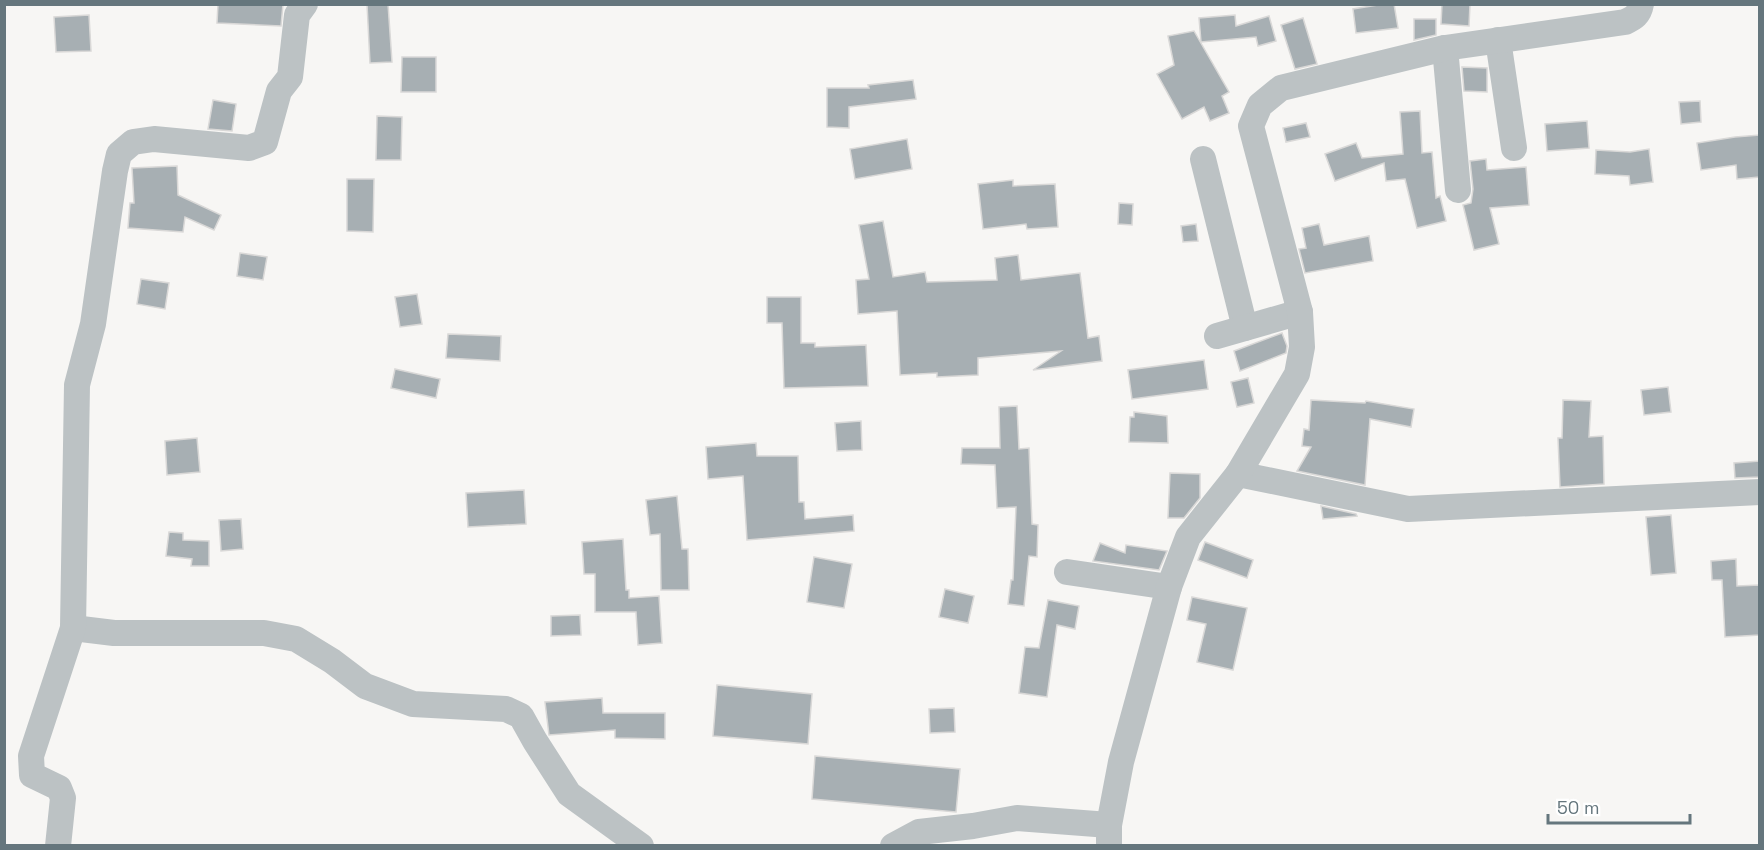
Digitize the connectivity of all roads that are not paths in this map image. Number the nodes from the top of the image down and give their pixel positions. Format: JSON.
{"nodes":[{"id":1,"x":305,"y":4,"type":"edge"},
{"id":2,"x":1641,"y":4,"type":"edge"},
{"id":3,"x":1498,"y":40,"type":"junction"},
{"id":4,"x":1445,"y":48,"type":"junction"},
{"id":5,"x":1514,"y":148,"type":"dead end"},
{"id":6,"x":1203,"y":159,"type":"dead end"},
{"id":7,"x":1458,"y":190,"type":"dead end"},
{"id":8,"x":1300,"y":312,"type":"junction"},
{"id":9,"x":1245,"y":328,"type":"junction"},
{"id":10,"x":1217,"y":336,"type":"dead end"},
{"id":11,"x":1238,"y":474,"type":"junction"},
{"id":12,"x":1760,"y":492,"type":"edge"},
{"id":13,"x":1067,"y":572,"type":"dead end"},
{"id":14,"x":1169,"y":587,"type":"junction"},
{"id":15,"x":73,"y":628,"type":"junction"},
{"id":16,"x":1109,"y":835,"type":"edge"},
{"id":17,"x":58,"y":846,"type":"edge"},
{"id":18,"x":641,"y":846,"type":"edge"},
{"id":19,"x":893,"y":846,"type":"edge"}],
"edges":[{"from":1,"to":15,"type":"street"},
{"from":2,"to":3,"type":"street"},
{"from":3,"to":4,"type":"street"},
{"from":3,"to":5,"type":"street"},
{"from":4,"to":7,"type":"street"},
{"from":4,"to":8,"type":"street"},
{"from":6,"to":9,"type":"street"},
{"from":8,"to":9,"type":"street"},
{"from":8,"to":11,"type":"street"},
{"from":9,"to":10,"type":"street"},
{"from":11,"to":12,"type":"street"},
{"from":11,"to":14,"type":"street"},
{"from":13,"to":14,"type":"street"},
{"from":14,"to":16,"type":"street"},
{"from":15,"to":17,"type":"street"},
{"from":15,"to":18,"type":"street"},
{"from":16,"to":19,"type":"street"}]}
